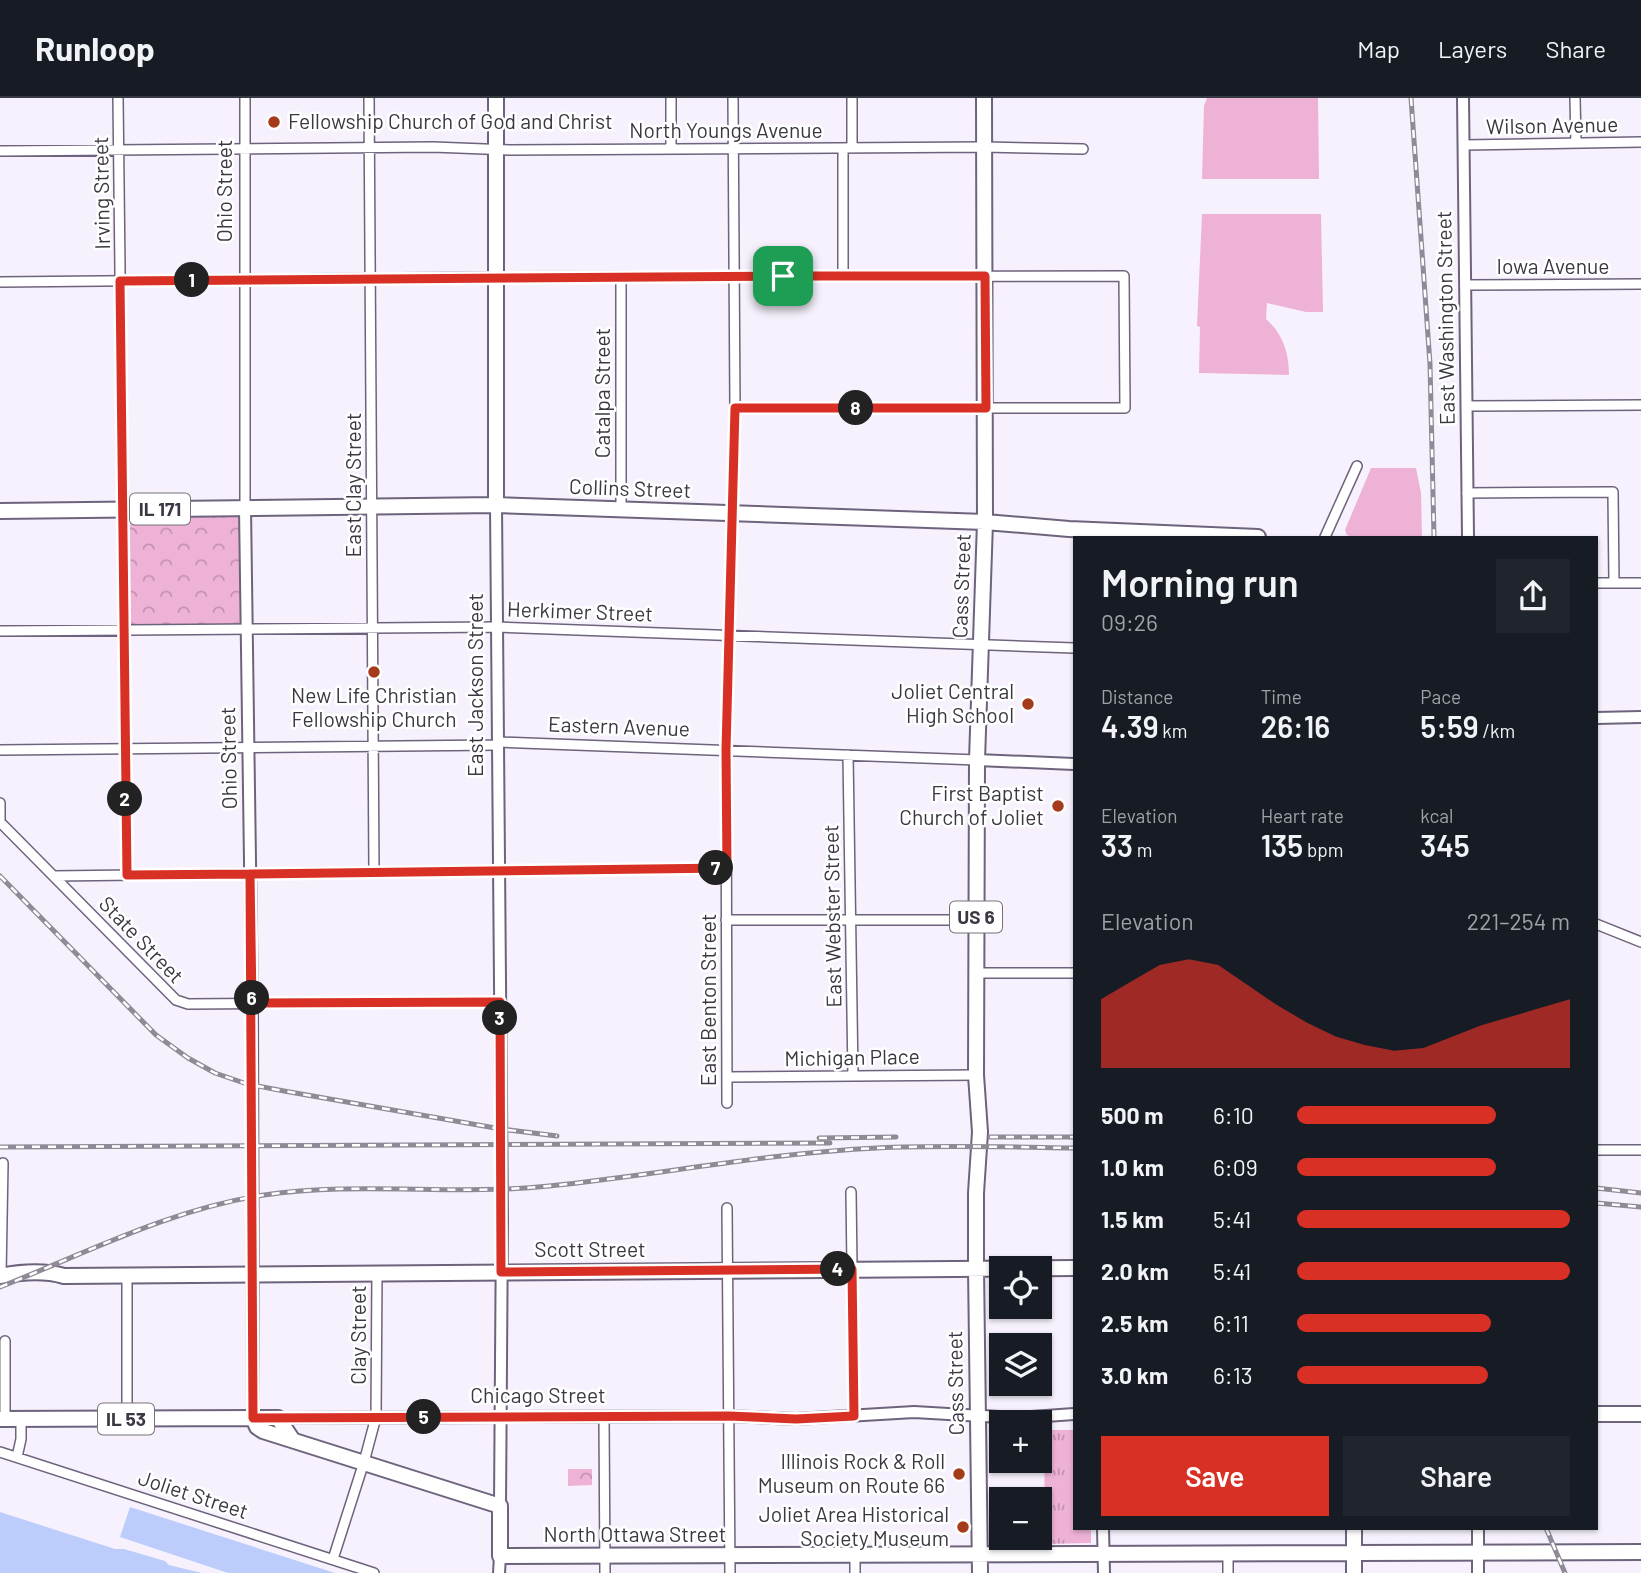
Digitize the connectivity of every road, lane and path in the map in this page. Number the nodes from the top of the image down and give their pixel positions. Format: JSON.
{"nodes":[{"id":1,"x":118,"y":98,"type":"edge"},
{"id":2,"x":245,"y":98,"type":"edge"},
{"id":3,"x":369,"y":98,"type":"edge"},
{"id":4,"x":496,"y":98,"type":"edge"},
{"id":5,"x":671,"y":98,"type":"edge"},
{"id":6,"x":733,"y":98,"type":"edge"},
{"id":7,"x":852,"y":98,"type":"edge"},
{"id":8,"x":984,"y":98,"type":"edge"},
{"id":9,"x":1463,"y":98,"type":"edge"},
{"id":10,"x":1575,"y":98,"type":"edge"},
{"id":11,"x":1641,"y":142,"type":"edge"},
{"id":12,"x":1576,"y":143,"type":"junction"},
{"id":13,"x":1464,"y":145,"type":"junction"},
{"id":14,"x":984,"y":147,"type":"junction"},
{"id":15,"x":369,"y":148,"type":"junction"},
{"id":16,"x":848,"y":148,"type":"junction"},
{"id":17,"x":244,"y":149,"type":"junction"},
{"id":18,"x":496,"y":149,"type":"junction"},
{"id":19,"x":671,"y":149,"type":"junction"},
{"id":20,"x":733,"y":149,"type":"junction"},
{"id":21,"x":1083,"y":149,"type":"dead end"},
{"id":22,"x":119,"y":150,"type":"junction"},
{"id":23,"x":0,"y":151,"type":"edge"},
{"id":24,"x":844,"y":276,"type":"junction"},
{"id":25,"x":985,"y":276,"type":"junction"},
{"id":26,"x":496,"y":277,"type":"junction"},
{"id":27,"x":621,"y":277,"type":"junction"},
{"id":28,"x":734,"y":277,"type":"junction"},
{"id":29,"x":371,"y":278,"type":"junction"},
{"id":30,"x":244,"y":280,"type":"junction"},
{"id":31,"x":120,"y":281,"type":"junction"},
{"id":32,"x":0,"y":282,"type":"edge"},
{"id":33,"x":1641,"y":284,"type":"edge"},
{"id":34,"x":1465,"y":285,"type":"junction"},
{"id":35,"x":1467,"y":405,"type":"junction"},
{"id":36,"x":1641,"y":405,"type":"edge"},
{"id":37,"x":735,"y":408,"type":"junction"},
{"id":38,"x":986,"y":408,"type":"junction"},
{"id":39,"x":1357,"y":466,"type":"dead end"},
{"id":40,"x":1467,"y":493,"type":"junction"},
{"id":41,"x":496,"y":505,"type":"junction"},
{"id":42,"x":371,"y":507,"type":"junction"},
{"id":43,"x":245,"y":508,"type":"junction"},
{"id":44,"x":122,"y":509,"type":"junction"},
{"id":45,"x":621,"y":509,"type":"junction"},
{"id":46,"x":0,"y":511,"type":"edge"},
{"id":47,"x":732,"y":513,"type":"junction"},
{"id":48,"x":985,"y":522,"type":"junction"},
{"id":49,"x":1160,"y":535,"type":"edge"},
{"id":50,"x":1209,"y":536,"type":"edge"},
{"id":51,"x":1325,"y":536,"type":"edge"},
{"id":52,"x":1468,"y":536,"type":"edge"},
{"id":53,"x":1598,"y":583,"type":"edge"},
{"id":54,"x":1614,"y":583,"type":"junction"},
{"id":55,"x":1641,"y":583,"type":"edge"},
{"id":56,"x":497,"y":626,"type":"junction"},
{"id":57,"x":373,"y":628,"type":"junction"},
{"id":58,"x":123,"y":630,"type":"junction"},
{"id":59,"x":247,"y":630,"type":"junction"},
{"id":60,"x":0,"y":631,"type":"edge"},
{"id":61,"x":729,"y":634,"type":"junction"},
{"id":62,"x":981,"y":645,"type":"junction"},
{"id":63,"x":1073,"y":648,"type":"edge"},
{"id":64,"x":1641,"y":717,"type":"edge"},
{"id":65,"x":1598,"y":718,"type":"edge"},
{"id":66,"x":498,"y":743,"type":"junction"},
{"id":67,"x":373,"y":747,"type":"junction"},
{"id":68,"x":124,"y":748,"type":"junction"},
{"id":69,"x":249,"y":748,"type":"junction"},
{"id":70,"x":0,"y":750,"type":"edge"},
{"id":71,"x":726,"y":750,"type":"junction"},
{"id":72,"x":848,"y":755,"type":"junction"},
{"id":73,"x":976,"y":760,"type":"junction"},
{"id":74,"x":1073,"y":764,"type":"edge"},
{"id":75,"x":0,"y":803,"type":"edge"},
{"id":76,"x":0,"y":822,"type":"edge"},
{"id":77,"x":727,"y":868,"type":"junction"},
{"id":78,"x":499,"y":872,"type":"junction"},
{"id":79,"x":374,"y":873,"type":"junction"},
{"id":80,"x":250,"y":874,"type":"junction"},
{"id":81,"x":127,"y":875,"type":"junction"},
{"id":82,"x":54,"y":876,"type":"junction"},
{"id":83,"x":850,"y":919,"type":"junction"},
{"id":84,"x":726,"y":920,"type":"junction"},
{"id":85,"x":976,"y":920,"type":"junction"},
{"id":86,"x":1598,"y":925,"type":"edge"},
{"id":87,"x":1641,"y":943,"type":"edge"},
{"id":88,"x":976,"y":973,"type":"junction"},
{"id":89,"x":1073,"y":973,"type":"edge"},
{"id":90,"x":500,"y":1002,"type":"junction"},
{"id":91,"x":252,"y":1003,"type":"junction"},
{"id":92,"x":976,"y":1074,"type":"junction"},
{"id":93,"x":853,"y":1076,"type":"junction"},
{"id":94,"x":727,"y":1077,"type":"junction"},
{"id":95,"x":727,"y":1103,"type":"dead end"},
{"id":96,"x":1598,"y":1150,"type":"edge"},
{"id":97,"x":1641,"y":1150,"type":"edge"},
{"id":98,"x":4,"y":1163,"type":"dead end"},
{"id":99,"x":851,"y":1192,"type":"dead end"},
{"id":100,"x":727,"y":1208,"type":"dead end"},
{"id":101,"x":976,"y":1268,"type":"junction"},
{"id":102,"x":1073,"y":1268,"type":"edge"},
{"id":103,"x":852,"y":1269,"type":"junction"},
{"id":104,"x":727,"y":1270,"type":"junction"},
{"id":105,"x":501,"y":1272,"type":"junction"},
{"id":106,"x":377,"y":1273,"type":"junction"},
{"id":107,"x":253,"y":1274,"type":"junction"},
{"id":108,"x":127,"y":1275,"type":"junction"},
{"id":109,"x":1,"y":1276,"type":"edge"},
{"id":110,"x":5,"y":1341,"type":"dead end"},
{"id":111,"x":1073,"y":1414,"type":"edge"},
{"id":112,"x":1598,"y":1414,"type":"edge"},
{"id":113,"x":1641,"y":1414,"type":"edge"},
{"id":114,"x":729,"y":1416,"type":"junction"},
{"id":115,"x":854,"y":1416,"type":"junction"},
{"id":116,"x":978,"y":1416,"type":"junction"},
{"id":117,"x":376,"y":1417,"type":"junction"},
{"id":118,"x":604,"y":1417,"type":"junction"},
{"id":119,"x":253,"y":1418,"type":"junction"},
{"id":120,"x":278,"y":1418,"type":"junction"},
{"id":121,"x":500,"y":1418,"type":"junction"},
{"id":122,"x":2,"y":1419,"type":"edge"},
{"id":123,"x":21,"y":1419,"type":"junction"},
{"id":124,"x":127,"y":1419,"type":"junction"},
{"id":125,"x":292,"y":1439,"type":"junction"},
{"id":126,"x":0,"y":1452,"type":"edge"},
{"id":127,"x":17,"y":1457,"type":"junction"},
{"id":128,"x":364,"y":1462,"type":"junction"},
{"id":129,"x":500,"y":1506,"type":"junction"},
{"id":130,"x":1104,"y":1530,"type":"edge"},
{"id":131,"x":1354,"y":1530,"type":"edge"},
{"id":132,"x":1478,"y":1530,"type":"edge"},
{"id":133,"x":1478,"y":1552,"type":"junction"},
{"id":134,"x":1641,"y":1552,"type":"edge"},
{"id":135,"x":1354,"y":1553,"type":"junction"},
{"id":136,"x":1227,"y":1554,"type":"junction"},
{"id":137,"x":1104,"y":1555,"type":"junction"},
{"id":138,"x":500,"y":1556,"type":"junction"},
{"id":139,"x":605,"y":1556,"type":"junction"},
{"id":140,"x":730,"y":1556,"type":"junction"},
{"id":141,"x":855,"y":1556,"type":"junction"},
{"id":142,"x":979,"y":1556,"type":"junction"},
{"id":143,"x":333,"y":1559,"type":"junction"},
{"id":144,"x":374,"y":1573,"type":"edge"},
{"id":145,"x":499,"y":1573,"type":"edge"},
{"id":146,"x":605,"y":1573,"type":"edge"},
{"id":147,"x":730,"y":1573,"type":"edge"},
{"id":148,"x":855,"y":1573,"type":"edge"},
{"id":149,"x":980,"y":1573,"type":"edge"},
{"id":150,"x":1104,"y":1573,"type":"edge"},
{"id":151,"x":1228,"y":1573,"type":"edge"},
{"id":152,"x":1354,"y":1573,"type":"edge"},
{"id":153,"x":1478,"y":1573,"type":"edge"}],
"edges":[{"from":1,"to":22,"type":"street","name":"Irving Street"},
{"from":2,"to":17,"type":"street","name":"Ohio Street"},
{"from":3,"to":15,"type":"street","name":"East Clay Street"},
{"from":4,"to":18,"type":"main road","name":"East Jackson Street"},
{"from":5,"to":19,"type":"street"},
{"from":6,"to":20,"type":"street","name":"East Benton Street"},
{"from":7,"to":16,"type":"street"},
{"from":8,"to":14,"type":"main road","name":"Cass Street"},
{"from":9,"to":13,"type":"street","name":"East Washington Street"},
{"from":10,"to":12,"type":"street"},
{"from":11,"to":12,"type":"street","name":"Wilson Avenue"},
{"from":12,"to":13,"type":"street","name":"Wilson Avenue"},
{"from":13,"to":34,"type":"street","name":"East Washington Street"},
{"from":14,"to":16,"type":"street","name":"North Youngs Avenue"},
{"from":14,"to":21,"type":"street","name":"North Youngs Avenue"},
{"from":14,"to":25,"type":"main road","name":"Cass Street"},
{"from":15,"to":17,"type":"street","name":"North Youngs Avenue"},
{"from":15,"to":18,"type":"street","name":"North Youngs Avenue"},
{"from":15,"to":29,"type":"street","name":"East Clay Street"},
{"from":16,"to":20,"type":"street","name":"North Youngs Avenue"},
{"from":16,"to":24,"type":"street"},
{"from":17,"to":22,"type":"street","name":"North Youngs Avenue"},
{"from":17,"to":30,"type":"street","name":"Ohio Street"},
{"from":18,"to":19,"type":"street","name":"North Youngs Avenue"},
{"from":18,"to":26,"type":"main road","name":"East Jackson Street"},
{"from":19,"to":20,"type":"street","name":"North Youngs Avenue"},
{"from":20,"to":28,"type":"street","name":"East Benton Street"},
{"from":22,"to":23,"type":"street","name":"North Youngs Avenue"},
{"from":22,"to":31,"type":"street","name":"Irving Street"},
{"from":24,"to":25,"type":"street"},
{"from":24,"to":28,"type":"street"},
{"from":25,"to":38,"type":"main road","name":"Cass Street"},
{"from":25,"to":38,"type":"street"},
{"from":26,"to":27,"type":"street"},
{"from":26,"to":29,"type":"street"},
{"from":26,"to":41,"type":"main road","name":"East Jackson Street"},
{"from":27,"to":28,"type":"street"},
{"from":27,"to":45,"type":"street","name":"Catalpa Street"},
{"from":28,"to":37,"type":"street","name":"East Benton Street"},
{"from":29,"to":30,"type":"street"},
{"from":29,"to":42,"type":"street","name":"East Clay Street"},
{"from":30,"to":31,"type":"street"},
{"from":30,"to":43,"type":"street","name":"Ohio Street"},
{"from":31,"to":32,"type":"street"},
{"from":31,"to":44,"type":"street","name":"Irving Street"},
{"from":33,"to":34,"type":"street","name":"Iowa Avenue"},
{"from":34,"to":35,"type":"street","name":"East Washington Street"},
{"from":35,"to":36,"type":"street"},
{"from":35,"to":40,"type":"street","name":"East Washington Street"},
{"from":37,"to":38,"type":"street"},
{"from":37,"to":47,"type":"street","name":"East Benton Street"},
{"from":38,"to":48,"type":"main road","name":"Cass Street"},
{"from":39,"to":51,"type":"street"},
{"from":40,"to":52,"type":"street","name":"East Washington Street"},
{"from":40,"to":54,"type":"street"},
{"from":41,"to":42,"type":"main road","name":"Collins Street","number":"IL 171"},
{"from":41,"to":45,"type":"main road","name":"Collins Street"},
{"from":41,"to":56,"type":"street","name":"East Jackson Street"},
{"from":42,"to":43,"type":"main road","name":"Collins Street","number":"IL 171"},
{"from":42,"to":57,"type":"street","name":"East Clay Street"},
{"from":43,"to":44,"type":"main road","name":"Collins Street","number":"IL 171"},
{"from":43,"to":59,"type":"street","name":"Ohio Street"},
{"from":44,"to":46,"type":"main road","name":"Collins Street","number":"IL 171"},
{"from":44,"to":58,"type":"street","name":"Irving Street"},
{"from":45,"to":47,"type":"main road","name":"Collins Street"},
{"from":47,"to":48,"type":"main road","name":"Collins Street"},
{"from":47,"to":61,"type":"street","name":"East Benton Street"},
{"from":48,"to":49,"type":"main road","name":"Collins Street"},
{"from":48,"to":62,"type":"main road","name":"Cass Street","number":"US 6"},
{"from":49,"to":50,"type":"main road","name":"Collins Street"},
{"from":53,"to":54,"type":"street"},
{"from":54,"to":55,"type":"street"},
{"from":56,"to":57,"type":"street","name":"Herkimer Street"},
{"from":56,"to":61,"type":"street","name":"Herkimer Street"},
{"from":56,"to":66,"type":"street","name":"East Jackson Street"},
{"from":57,"to":59,"type":"street","name":"Herkimer Street"},
{"from":57,"to":67,"type":"street","name":"East Clay Street"},
{"from":58,"to":59,"type":"street","name":"Herkimer Street"},
{"from":58,"to":60,"type":"street","name":"Herkimer Street"},
{"from":58,"to":68,"type":"street","name":"Irving Street"},
{"from":59,"to":69,"type":"street","name":"Ohio Street"},
{"from":61,"to":62,"type":"street","name":"Herkimer Street"},
{"from":61,"to":71,"type":"street","name":"East Benton Street"},
{"from":62,"to":63,"type":"street","name":"Herkimer Street"},
{"from":62,"to":73,"type":"main road","name":"Cass Street","number":"US 6"},
{"from":64,"to":65,"type":"street"},
{"from":66,"to":67,"type":"street","name":"Eastern Avenue"},
{"from":66,"to":71,"type":"street","name":"Eastern Avenue"},
{"from":66,"to":78,"type":"street","name":"East Jackson Street"},
{"from":67,"to":69,"type":"street","name":"Eastern Avenue"},
{"from":67,"to":79,"type":"street","name":"East Clay Street"},
{"from":68,"to":69,"type":"street","name":"Eastern Avenue"},
{"from":68,"to":70,"type":"street","name":"Eastern Avenue"},
{"from":68,"to":81,"type":"street","name":"Irving Street"},
{"from":69,"to":80,"type":"street","name":"Ohio Street"},
{"from":71,"to":72,"type":"street","name":"Eastern Avenue"},
{"from":71,"to":77,"type":"street","name":"East Benton Street"},
{"from":72,"to":73,"type":"street","name":"Eastern Avenue"},
{"from":72,"to":83,"type":"street","name":"East Webster Street"},
{"from":73,"to":74,"type":"street","name":"Eastern Avenue"},
{"from":73,"to":85,"type":"main road","name":"Cass Street","number":"US 6"},
{"from":75,"to":76,"type":"street"},
{"from":76,"to":82,"type":"street","name":"State Street"},
{"from":77,"to":78,"type":"street"},
{"from":77,"to":84,"type":"street","name":"East Benton Street"},
{"from":78,"to":79,"type":"street"},
{"from":78,"to":90,"type":"street","name":"East Jackson Street"},
{"from":79,"to":80,"type":"street"},
{"from":80,"to":81,"type":"street"},
{"from":80,"to":91,"type":"street","name":"Ohio Street"},
{"from":81,"to":82,"type":"street"},
{"from":82,"to":91,"type":"street","name":"State Street"},
{"from":83,"to":84,"type":"street"},
{"from":83,"to":85,"type":"street"},
{"from":83,"to":93,"type":"street","name":"East Webster Street"},
{"from":84,"to":94,"type":"street","name":"East Benton Street"},
{"from":85,"to":88,"type":"main road","name":"Cass Street","number":"US 6"},
{"from":86,"to":87,"type":"street"},
{"from":88,"to":89,"type":"street"},
{"from":88,"to":92,"type":"main road","name":"Cass Street","number":"US 6"},
{"from":90,"to":91,"type":"street","name":"State Street"},
{"from":90,"to":105,"type":"street","name":"East Jackson Street"},
{"from":91,"to":107,"type":"street","name":"Ohio Street"},
{"from":92,"to":93,"type":"street","name":"Michigan Place"},
{"from":92,"to":101,"type":"main road","name":"Cass Street","number":"US 6"},
{"from":93,"to":94,"type":"street","name":"Michigan Place"},
{"from":94,"to":95,"type":"street","name":"East Benton Street"},
{"from":96,"to":97,"type":"street"},
{"from":98,"to":109,"type":"street"},
{"from":99,"to":103,"type":"street"},
{"from":100,"to":104,"type":"street"},
{"from":101,"to":102,"type":"main road","name":"Scott Street"},
{"from":101,"to":103,"type":"main road","name":"Scott Street"},
{"from":101,"to":116,"type":"main road","name":"Cass Street","number":"US 6"},
{"from":103,"to":104,"type":"main road","name":"Scott Street"},
{"from":103,"to":115,"type":"street"},
{"from":104,"to":105,"type":"main road","name":"Scott Street"},
{"from":104,"to":114,"type":"street"},
{"from":105,"to":106,"type":"main road","name":"Scott Street"},
{"from":105,"to":121,"type":"street","name":"East Jackson Street"},
{"from":106,"to":107,"type":"main road","name":"Scott Street"},
{"from":106,"to":117,"type":"street","name":"Clay Street"},
{"from":107,"to":108,"type":"main road","name":"Scott Street"},
{"from":107,"to":119,"type":"street","name":"Ohio Street"},
{"from":108,"to":109,"type":"main road","name":"Scott Street"},
{"from":108,"to":124,"type":"street"},
{"from":110,"to":122,"type":"street"},
{"from":111,"to":116,"type":"street","name":"Chicago Street"},
{"from":112,"to":113,"type":"main road"},
{"from":114,"to":115,"type":"street","name":"Chicago Street"},
{"from":114,"to":118,"type":"street","name":"Chicago Street"},
{"from":114,"to":140,"type":"street"},
{"from":115,"to":116,"type":"street","name":"Chicago Street"},
{"from":116,"to":142,"type":"main road","name":"Cass Street","number":"US 6"},
{"from":117,"to":120,"type":"street","name":"Chicago Street"},
{"from":117,"to":121,"type":"street","name":"Chicago Street"},
{"from":117,"to":128,"type":"street","name":"Clay Street"},
{"from":118,"to":121,"type":"street","name":"Chicago Street"},
{"from":118,"to":139,"type":"street"},
{"from":119,"to":120,"type":"main road","name":"Chicago Street"},
{"from":119,"to":124,"type":"main road","name":"Chicago Street","number":"IL 53"},
{"from":119,"to":125,"type":"main road"},
{"from":120,"to":125,"type":"main road"},
{"from":121,"to":129,"type":"street","name":"East Jackson Street"},
{"from":122,"to":123,"type":"main road","name":"Chicago Street","number":"IL 53"},
{"from":123,"to":124,"type":"main road","name":"Chicago Street","number":"IL 53"},
{"from":123,"to":127,"type":"street"},
{"from":125,"to":128,"type":"main road"},
{"from":126,"to":127,"type":"street","name":"Joliet Street"},
{"from":127,"to":143,"type":"street","name":"Joliet Street"},
{"from":128,"to":129,"type":"main road"},
{"from":128,"to":143,"type":"street","name":"Clay Street"},
{"from":129,"to":138,"type":"main road"},
{"from":130,"to":137,"type":"street"},
{"from":131,"to":135,"type":"main road"},
{"from":132,"to":133,"type":"street"},
{"from":133,"to":134,"type":"main road","name":"North Ottawa Street"},
{"from":133,"to":135,"type":"main road","name":"North Ottawa Street"},
{"from":133,"to":153,"type":"street"},
{"from":135,"to":136,"type":"main road","name":"North Ottawa Street"},
{"from":135,"to":152,"type":"main road"},
{"from":136,"to":137,"type":"main road","name":"North Ottawa Street"},
{"from":136,"to":151,"type":"street"},
{"from":137,"to":142,"type":"main road","name":"North Ottawa Street"},
{"from":137,"to":150,"type":"street"},
{"from":138,"to":139,"type":"main road","name":"North Ottawa Street"},
{"from":138,"to":145,"type":"street"},
{"from":139,"to":140,"type":"main road","name":"North Ottawa Street"},
{"from":139,"to":146,"type":"street"},
{"from":140,"to":141,"type":"main road","name":"North Ottawa Street"},
{"from":140,"to":147,"type":"street"},
{"from":141,"to":142,"type":"main road","name":"North Ottawa Street"},
{"from":141,"to":148,"type":"street"},
{"from":142,"to":149,"type":"main road","name":"Cass Street"},
{"from":143,"to":144,"type":"street","name":"Joliet Street"}]}
